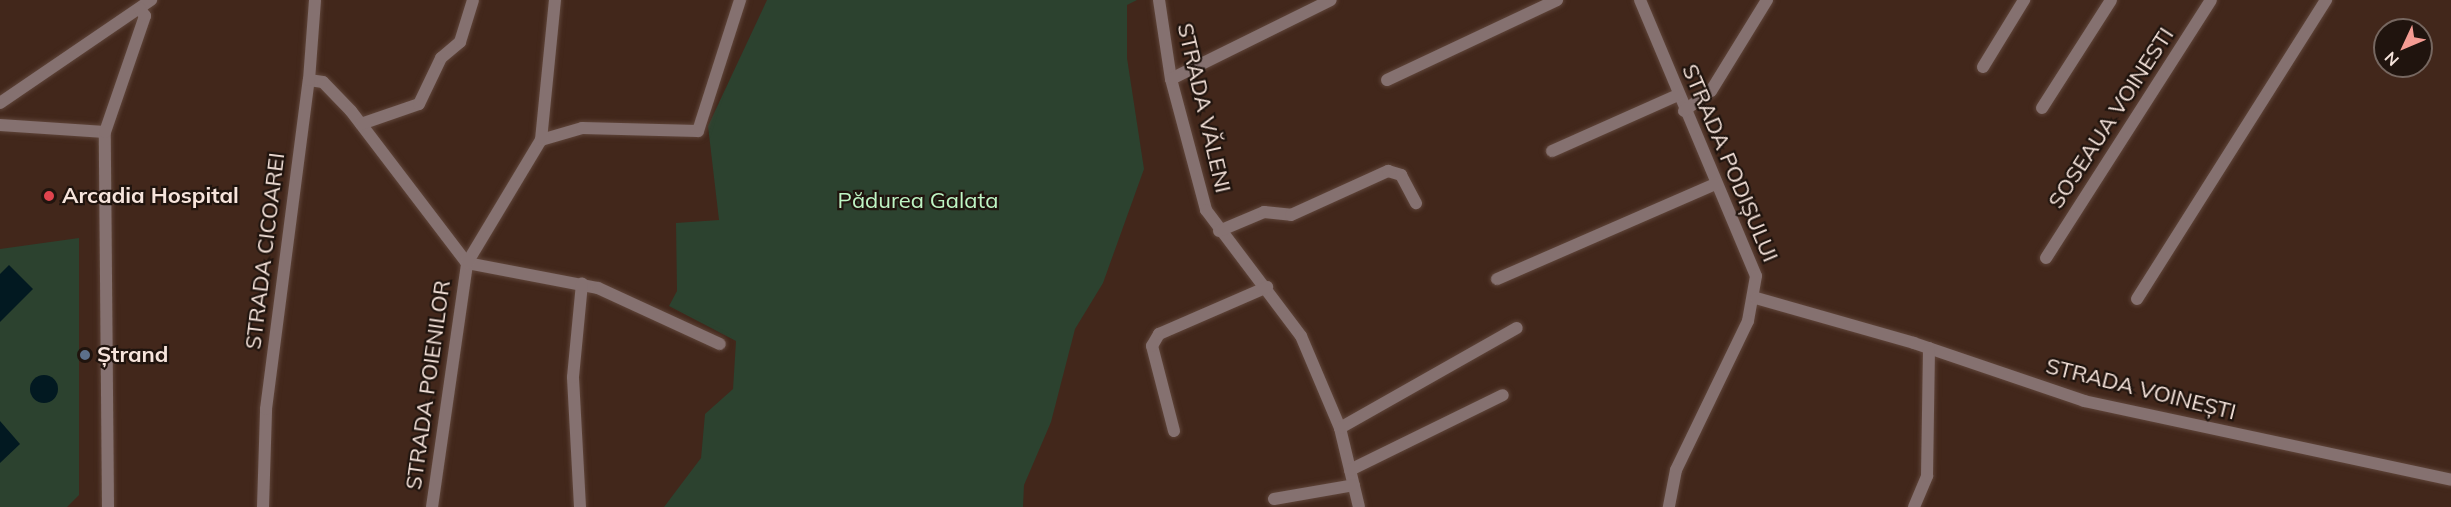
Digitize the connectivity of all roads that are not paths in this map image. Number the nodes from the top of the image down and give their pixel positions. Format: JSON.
{"nodes":[{"id":1,"x":151,"y":0,"type":"edge"},
{"id":2,"x":315,"y":0,"type":"edge"},
{"id":3,"x":473,"y":0,"type":"edge"},
{"id":4,"x":555,"y":0,"type":"edge"},
{"id":5,"x":740,"y":0,"type":"edge"},
{"id":6,"x":1159,"y":0,"type":"edge"},
{"id":7,"x":1331,"y":0,"type":"edge"},
{"id":8,"x":1557,"y":0,"type":"edge"},
{"id":9,"x":1640,"y":0,"type":"edge"},
{"id":10,"x":1767,"y":0,"type":"edge"},
{"id":11,"x":2024,"y":0,"type":"edge"},
{"id":12,"x":2111,"y":0,"type":"edge"},
{"id":13,"x":2211,"y":0,"type":"edge"},
{"id":14,"x":2326,"y":0,"type":"edge"},
{"id":15,"x":140,"y":9,"type":"junction"},
{"id":16,"x":1983,"y":67,"type":"dead end"},
{"id":17,"x":1171,"y":79,"type":"junction"},
{"id":18,"x":309,"y":80,"type":"junction"},
{"id":19,"x":1387,"y":80,"type":"dead end"},
{"id":20,"x":1678,"y":95,"type":"junction"},
{"id":21,"x":0,"y":103,"type":"edge"},
{"id":22,"x":2043,"y":108,"type":"dead end"},
{"id":23,"x":1684,"y":111,"type":"junction"},
{"id":24,"x":361,"y":123,"type":"junction"},
{"id":25,"x":0,"y":124,"type":"edge"},
{"id":26,"x":105,"y":132,"type":"junction"},
{"id":27,"x":541,"y":140,"type":"junction"},
{"id":28,"x":1552,"y":152,"type":"dead end"},
{"id":29,"x":1716,"y":184,"type":"junction"},
{"id":30,"x":1416,"y":203,"type":"dead end"},
{"id":31,"x":1219,"y":231,"type":"junction"},
{"id":32,"x":2046,"y":258,"type":"dead end"},
{"id":33,"x":467,"y":263,"type":"junction"},
{"id":34,"x":1497,"y":279,"type":"dead end"},
{"id":35,"x":582,"y":284,"type":"junction"},
{"id":36,"x":1267,"y":287,"type":"junction"},
{"id":37,"x":1756,"y":298,"type":"junction"},
{"id":38,"x":2137,"y":299,"type":"dead end"},
{"id":39,"x":1517,"y":328,"type":"dead end"},
{"id":40,"x":720,"y":344,"type":"dead end"},
{"id":41,"x":1929,"y":348,"type":"junction"},
{"id":42,"x":1503,"y":395,"type":"dead end"},
{"id":43,"x":1340,"y":428,"type":"junction"},
{"id":44,"x":1174,"y":431,"type":"dead end"},
{"id":45,"x":1350,"y":470,"type":"junction"},
{"id":46,"x":2451,"y":480,"type":"edge"},
{"id":47,"x":1354,"y":485,"type":"junction"},
{"id":48,"x":1275,"y":500,"type":"dead end"},
{"id":49,"x":108,"y":507,"type":"edge"},
{"id":50,"x":263,"y":507,"type":"edge"},
{"id":51,"x":432,"y":507,"type":"edge"},
{"id":52,"x":580,"y":507,"type":"edge"},
{"id":53,"x":1359,"y":507,"type":"edge"},
{"id":54,"x":1669,"y":507,"type":"edge"},
{"id":55,"x":1914,"y":507,"type":"edge"}],
"edges":[{"from":1,"to":15,"type":"street"},
{"from":2,"to":18,"type":"street","name":"STRADA CICOAREI"},
{"from":3,"to":24,"type":"street"},
{"from":4,"to":27,"type":"street"},
{"from":5,"to":27,"type":"street"},
{"from":6,"to":17,"type":"street","name":"STRADA VĂLENI"},
{"from":7,"to":17,"type":"street"},
{"from":8,"to":19,"type":"street"},
{"from":9,"to":20,"type":"street","name":"STRADA PODIȘULUI"},
{"from":10,"to":23,"type":"street"},
{"from":11,"to":16,"type":"street"},
{"from":12,"to":22,"type":"street"},
{"from":13,"to":32,"type":"street","name":"SOSEAUA VOINESTI"},
{"from":14,"to":38,"type":"street"},
{"from":15,"to":21,"type":"street"},
{"from":15,"to":26,"type":"street"},
{"from":17,"to":31,"type":"street","name":"STRADA VĂLENI"},
{"from":18,"to":24,"type":"street","name":"STRADA POIENILOR"},
{"from":18,"to":50,"type":"street","name":"STRADA CICOAREI"},
{"from":20,"to":23,"type":"street","name":"STRADA PODIȘULUI"},
{"from":20,"to":28,"type":"street"},
{"from":23,"to":29,"type":"street","name":"STRADA PODIȘULUI"},
{"from":24,"to":33,"type":"street","name":"STRADA POIENILOR"},
{"from":25,"to":26,"type":"street"},
{"from":26,"to":49,"type":"street"},
{"from":27,"to":33,"type":"street"},
{"from":29,"to":34,"type":"street"},
{"from":29,"to":37,"type":"street","name":"STRADA PODIȘULUI"},
{"from":30,"to":31,"type":"street"},
{"from":31,"to":36,"type":"street","name":"STRADA VĂLENI"},
{"from":33,"to":35,"type":"street"},
{"from":33,"to":51,"type":"street","name":"STRADA POIENILOR"},
{"from":35,"to":40,"type":"street"},
{"from":35,"to":52,"type":"street"},
{"from":36,"to":43,"type":"street","name":"STRADA VĂLENI"},
{"from":36,"to":44,"type":"street"},
{"from":37,"to":41,"type":"street","name":"STRADA VOINEȘTI"},
{"from":37,"to":54,"type":"street","name":"STRADA PODIȘULUI"},
{"from":39,"to":43,"type":"street"},
{"from":41,"to":46,"type":"street","name":"STRADA VOINEȘTI"},
{"from":41,"to":55,"type":"street"},
{"from":42,"to":45,"type":"street"},
{"from":43,"to":45,"type":"street","name":"STRADA VĂLENI"},
{"from":45,"to":47,"type":"street","name":"STRADA VĂLENI"},
{"from":47,"to":48,"type":"street"},
{"from":47,"to":53,"type":"street","name":"STRADA VĂLENI"}]}
